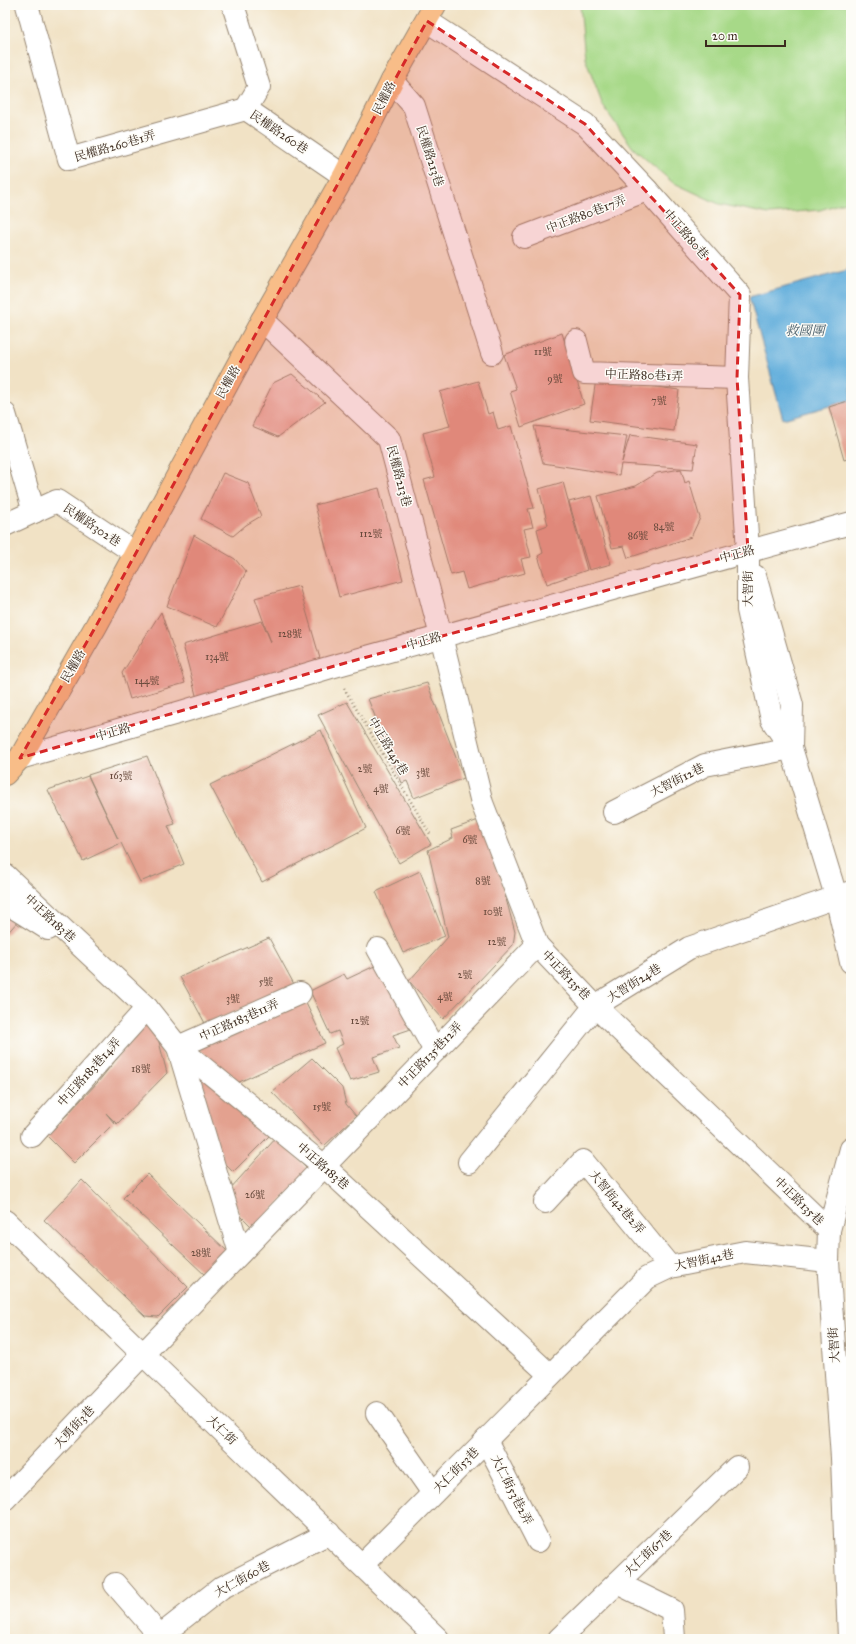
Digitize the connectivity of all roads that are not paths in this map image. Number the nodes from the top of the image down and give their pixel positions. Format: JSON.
{"nodes":[{"id":1,"x":27,"y":5,"type":"edge"},
{"id":2,"x":233,"y":5,"type":"edge"},
{"id":3,"x":431,"y":13,"type":"edge"},
{"id":4,"x":392,"y":81,"type":"junction"},
{"id":5,"x":246,"y":109,"type":"junction"},
{"id":6,"x":344,"y":176,"type":"junction"},
{"id":7,"x":647,"y":190,"type":"junction"},
{"id":8,"x":524,"y":237,"type":"dead end"},
{"id":9,"x":262,"y":320,"type":"junction"},
{"id":10,"x":576,"y":341,"type":"dead end"},
{"id":11,"x":492,"y":353,"type":"dead end"},
{"id":12,"x":737,"y":378,"type":"junction"},
{"id":13,"x":5,"y":414,"type":"edge"},
{"id":14,"x":34,"y":512,"type":"junction"},
{"id":15,"x":851,"y":523,"type":"edge"},
{"id":16,"x":5,"y":525,"type":"edge"},
{"id":17,"x":748,"y":551,"type":"junction"},
{"id":18,"x":135,"y":554,"type":"junction"},
{"id":19,"x":441,"y":636,"type":"junction"},
{"id":20,"x":791,"y":748,"type":"junction"},
{"id":21,"x":20,"y":758,"type":"junction"},
{"id":22,"x":5,"y":774,"type":"edge"},
{"id":23,"x":614,"y":812,"type":"dead end"},
{"id":24,"x":5,"y":875,"type":"edge"},
{"id":25,"x":843,"y":894,"type":"edge"},
{"id":26,"x":5,"y":902,"type":"edge"},
{"id":27,"x":537,"y":945,"type":"junction"},
{"id":28,"x":378,"y":949,"type":"dead end"},
{"id":29,"x":95,"y":960,"type":"junction"},
{"id":30,"x":851,"y":962,"type":"edge"},
{"id":31,"x":300,"y":993,"type":"dead end"},
{"id":32,"x":595,"y":1006,"type":"junction"},
{"id":33,"x":147,"y":1008,"type":"junction"},
{"id":34,"x":178,"y":1047,"type":"junction"},
{"id":35,"x":435,"y":1051,"type":"junction"},
{"id":36,"x":32,"y":1136,"type":"dead end"},
{"id":37,"x":851,"y":1149,"type":"edge"},
{"id":38,"x":470,"y":1162,"type":"dead end"},
{"id":39,"x":324,"y":1166,"type":"junction"},
{"id":40,"x":545,"y":1202,"type":"dead end"},
{"id":41,"x":5,"y":1221,"type":"edge"},
{"id":42,"x":829,"y":1230,"type":"junction"},
{"id":43,"x":240,"y":1253,"type":"junction"},
{"id":44,"x":828,"y":1261,"type":"junction"},
{"id":45,"x":670,"y":1266,"type":"junction"},
{"id":46,"x":143,"y":1354,"type":"junction"},
{"id":47,"x":550,"y":1375,"type":"junction"},
{"id":48,"x":378,"y":1413,"type":"dead end"},
{"id":49,"x":486,"y":1440,"type":"junction"},
{"id":50,"x":847,"y":1457,"type":"edge"},
{"id":51,"x":737,"y":1467,"type":"dead end"},
{"id":52,"x":433,"y":1493,"type":"junction"},
{"id":53,"x":5,"y":1499,"type":"edge"},
{"id":54,"x":329,"y":1533,"type":"junction"},
{"id":55,"x":538,"y":1541,"type":"dead end"},
{"id":56,"x":362,"y":1565,"type":"junction"},
{"id":57,"x":617,"y":1583,"type":"junction"},
{"id":58,"x":111,"y":1587,"type":"dead end"},
{"id":59,"x":164,"y":1636,"type":"edge"},
{"id":60,"x":438,"y":1639,"type":"edge"},
{"id":61,"x":559,"y":1639,"type":"edge"},
{"id":62,"x":674,"y":1639,"type":"edge"},
{"id":63,"x":849,"y":1639,"type":"edge"}],
"edges":[{"from":1,"to":5,"type":"street","name":"民權路260巷1弄"},
{"from":2,"to":5,"type":"street","name":"民權路260巷"},
{"from":3,"to":4,"type":"main road","name":"民權路"},
{"from":3,"to":7,"type":"street","name":"中正路80巷"},
{"from":4,"to":6,"type":"main road","name":"民權路"},
{"from":4,"to":11,"type":"street","name":"民權路213巷"},
{"from":5,"to":6,"type":"street","name":"民權路260巷"},
{"from":6,"to":9,"type":"main road","name":"民權路"},
{"from":7,"to":8,"type":"street","name":"中正路80巷17弄"},
{"from":7,"to":12,"type":"street","name":"中正路80巷"},
{"from":9,"to":18,"type":"main road","name":"民權路"},
{"from":9,"to":19,"type":"street","name":"民權路213巷"},
{"from":10,"to":12,"type":"street","name":"中正路80巷1弄"},
{"from":12,"to":17,"type":"street","name":"中正路80巷"},
{"from":13,"to":14,"type":"street"},
{"from":14,"to":16,"type":"street","name":"民權路302巷"},
{"from":14,"to":18,"type":"street","name":"民權路302巷"},
{"from":15,"to":17,"type":"street","name":"中正路"},
{"from":17,"to":19,"type":"street","name":"中正路"},
{"from":17,"to":20,"type":"street","name":"大智街"},
{"from":18,"to":21,"type":"main road","name":"民權路"},
{"from":19,"to":21,"type":"street","name":"中正路"},
{"from":19,"to":27,"type":"street","name":"中正路135巷"},
{"from":20,"to":23,"type":"street","name":"大智街12巷"},
{"from":20,"to":25,"type":"street","name":"大智街"},
{"from":21,"to":22,"type":"main road"},
{"from":24,"to":29,"type":"street","name":"中正路183巷"},
{"from":25,"to":30,"type":"street","name":"大智街"},
{"from":25,"to":32,"type":"street","name":"大智街24巷"},
{"from":26,"to":29,"type":"street","name":"中正路183巷"},
{"from":27,"to":32,"type":"street","name":"中正路135巷"},
{"from":27,"to":35,"type":"street","name":"中正路135巷12弄"},
{"from":28,"to":35,"type":"street"},
{"from":29,"to":33,"type":"street","name":"中正路183巷"},
{"from":31,"to":34,"type":"street","name":"中正路183巷11弄"},
{"from":32,"to":38,"type":"street","name":"大智街24巷"},
{"from":32,"to":42,"type":"street","name":"中正路135巷"},
{"from":33,"to":34,"type":"street","name":"中正路183巷"},
{"from":33,"to":36,"type":"street","name":"中正路183巷14弄"},
{"from":34,"to":39,"type":"street","name":"中正路183巷"},
{"from":34,"to":43,"type":"street"},
{"from":35,"to":39,"type":"street","name":"中正路135巷12弄"},
{"from":37,"to":42,"type":"street","name":"大智街"},
{"from":39,"to":43,"type":"street","name":"中正路135巷12弄"},
{"from":39,"to":47,"type":"street","name":"中正路183巷"},
{"from":40,"to":45,"type":"street","name":"大智街42巷2弄"},
{"from":41,"to":46,"type":"street","name":"大仁街"},
{"from":42,"to":44,"type":"street","name":"大智街"},
{"from":43,"to":46,"type":"street","name":"大勇街3巷"},
{"from":44,"to":45,"type":"street","name":"大智街42巷"},
{"from":44,"to":50,"type":"street","name":"大智街"},
{"from":45,"to":47,"type":"street","name":"大智街42巷"},
{"from":46,"to":53,"type":"street","name":"大勇街3巷"},
{"from":46,"to":54,"type":"street","name":"大仁街"},
{"from":47,"to":49,"type":"street","name":"大仁街53巷"},
{"from":48,"to":52,"type":"street"},
{"from":49,"to":52,"type":"street","name":"大仁街53巷"},
{"from":49,"to":55,"type":"street","name":"大仁街53巷2弄"},
{"from":50,"to":63,"type":"street","name":"大智街"},
{"from":51,"to":57,"type":"street","name":"大仁街67巷"},
{"from":52,"to":56,"type":"street","name":"大仁街53巷"},
{"from":54,"to":56,"type":"street","name":"大仁街"},
{"from":54,"to":59,"type":"street","name":"大仁街60巷"},
{"from":56,"to":60,"type":"street","name":"大仁街"},
{"from":57,"to":61,"type":"street","name":"大仁街67巷"},
{"from":57,"to":62,"type":"street"},
{"from":58,"to":59,"type":"street"}]}
